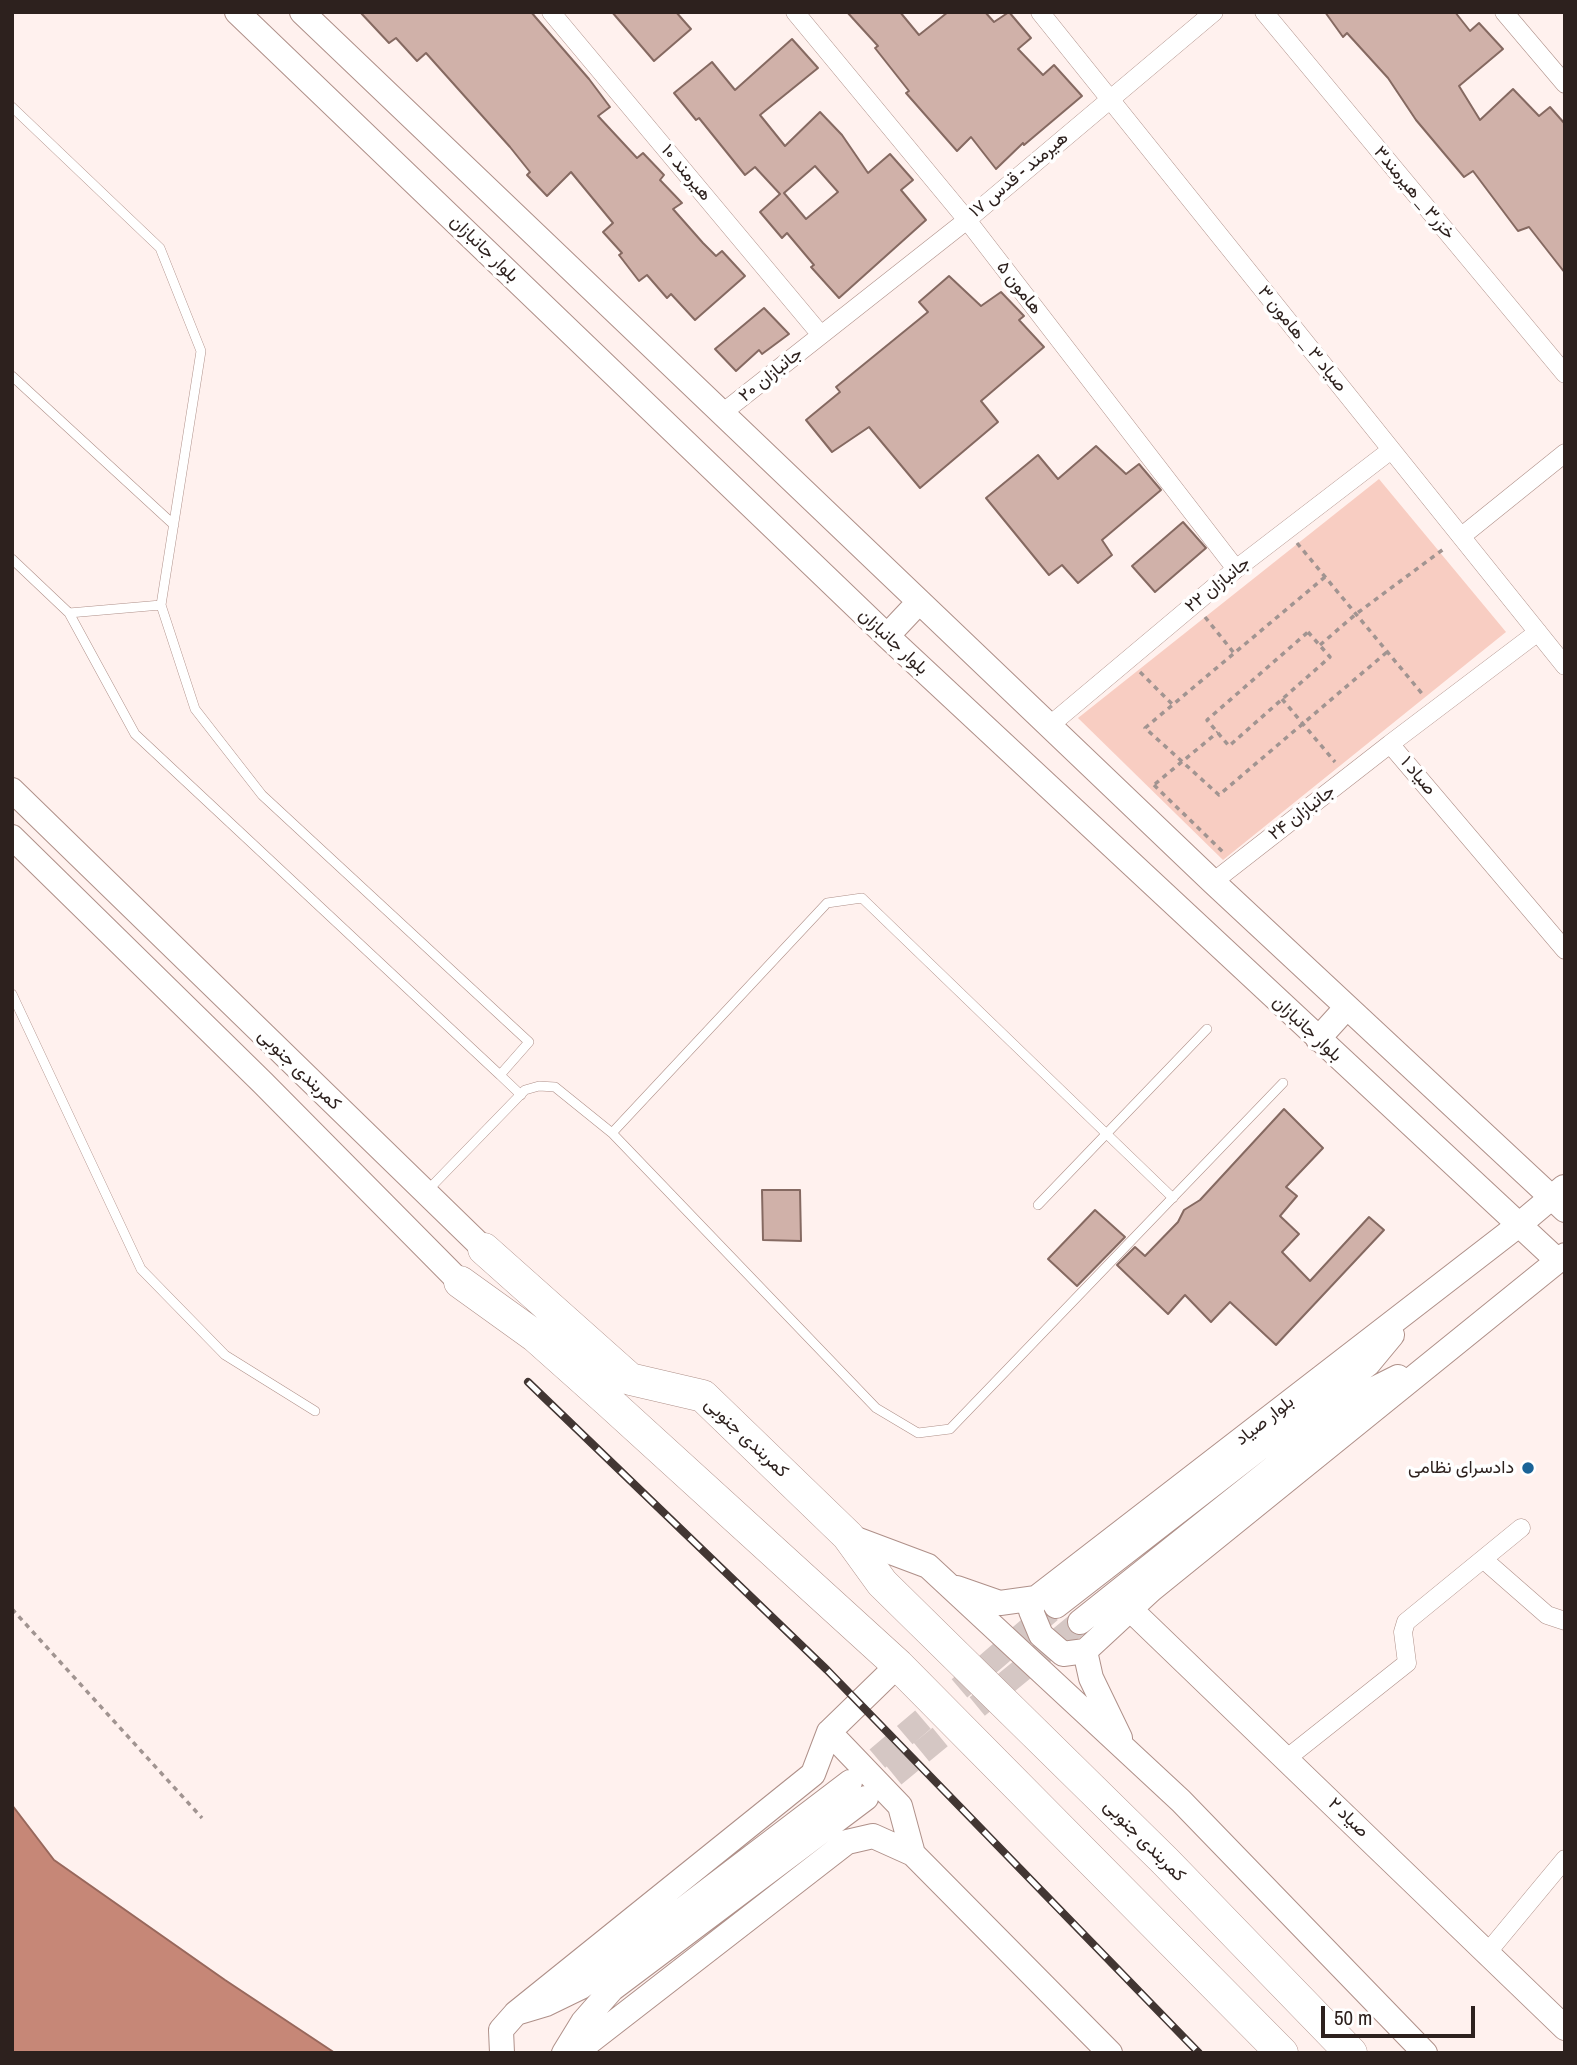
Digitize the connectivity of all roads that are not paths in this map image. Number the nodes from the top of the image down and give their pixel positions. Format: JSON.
{"nodes":[{"id":1,"x":237,"y":12,"type":"edge"},
{"id":2,"x":302,"y":12,"type":"edge"},
{"id":3,"x":551,"y":12,"type":"edge"},
{"id":4,"x":795,"y":12,"type":"edge"},
{"id":5,"x":1040,"y":12,"type":"edge"},
{"id":6,"x":1214,"y":12,"type":"edge"},
{"id":7,"x":1264,"y":12,"type":"edge"},
{"id":8,"x":1504,"y":12,"type":"edge"},
{"id":9,"x":1565,"y":84,"type":"edge"},
{"id":10,"x":1110,"y":100,"type":"junction"},
{"id":11,"x":12,"y":107,"type":"edge"},
{"id":12,"x":967,"y":220,"type":"junction"},
{"id":13,"x":821,"y":335,"type":"junction"},
{"id":14,"x":1565,"y":374,"type":"edge"},
{"id":15,"x":12,"y":376,"type":"edge"},
{"id":16,"x":721,"y":414,"type":"junction"},
{"id":17,"x":1391,"y":450,"type":"junction"},
{"id":18,"x":1565,"y":453,"type":"edge"},
{"id":19,"x":174,"y":525,"type":"junction"},
{"id":20,"x":1462,"y":536,"type":"junction"},
{"id":21,"x":12,"y":559,"type":"edge"},
{"id":22,"x":1236,"y":569,"type":"junction"},
{"id":23,"x":919,"y":602,"type":"junction"},
{"id":24,"x":161,"y":605,"type":"junction"},
{"id":25,"x":69,"y":613,"type":"junction"},
{"id":26,"x":1538,"y":632,"type":"junction"},
{"id":27,"x":887,"y":636,"type":"junction"},
{"id":28,"x":1565,"y":666,"type":"edge"},
{"id":29,"x":1049,"y":726,"type":"junction"},
{"id":30,"x":1390,"y":744,"type":"junction"},
{"id":31,"x":12,"y":790,"type":"edge"},
{"id":32,"x":12,"y":837,"type":"edge"},
{"id":33,"x":1213,"y":882,"type":"junction"},
{"id":34,"x":1565,"y":950,"type":"edge"},
{"id":35,"x":12,"y":994,"type":"edge"},
{"id":36,"x":1348,"y":1007,"type":"junction"},
{"id":37,"x":1207,"y":1029,"type":"dead end"},
{"id":38,"x":1318,"y":1038,"type":"junction"},
{"id":39,"x":287,"y":1058,"type":"junction"},
{"id":40,"x":500,"y":1075,"type":"junction"},
{"id":41,"x":263,"y":1083,"type":"junction"},
{"id":42,"x":1283,"y":1083,"type":"dead end"},
{"id":43,"x":522,"y":1095,"type":"junction"},
{"id":44,"x":611,"y":1133,"type":"junction"},
{"id":45,"x":1107,"y":1134,"type":"junction"},
{"id":46,"x":426,"y":1192,"type":"junction"},
{"id":47,"x":1173,"y":1198,"type":"junction"},
{"id":48,"x":1560,"y":1198,"type":"edge"},
{"id":49,"x":1038,"y":1205,"type":"dead end"},
{"id":50,"x":398,"y":1220,"type":"junction"},
{"id":51,"x":1520,"y":1224,"type":"junction"},
{"id":52,"x":484,"y":1249,"type":"joint"},
{"id":53,"x":1562,"y":1260,"type":"edge"},
{"id":54,"x":460,"y":1282,"type":"joint"},
{"id":55,"x":557,"y":1313,"type":"junction"},
{"id":56,"x":535,"y":1336,"type":"junction"},
{"id":57,"x":1446,"y":1352,"type":"junction"},
{"id":58,"x":315,"y":1411,"type":"dead end"},
{"id":59,"x":1521,"y":1528,"type":"dead end"},
{"id":60,"x":848,"y":1536,"type":"junction"},
{"id":61,"x":1483,"y":1559,"type":"junction"},
{"id":62,"x":947,"y":1584,"type":"junction"},
{"id":63,"x":1046,"y":1602,"type":"junction"},
{"id":64,"x":1130,"y":1609,"type":"junction"},
{"id":65,"x":1565,"y":1621,"type":"edge"},
{"id":66,"x":1080,"y":1622,"type":"tunnel mouth"},
{"id":67,"x":1085,"y":1651,"type":"junction"},
{"id":68,"x":898,"y":1665,"type":"junction"},
{"id":69,"x":829,"y":1732,"type":"junction"},
{"id":70,"x":1126,"y":1751,"type":"junction"},
{"id":71,"x":1286,"y":1759,"type":"junction"},
{"id":72,"x":913,"y":1854,"type":"junction"},
{"id":73,"x":1565,"y":1859,"type":"edge"},
{"id":74,"x":1488,"y":1953,"type":"junction"},
{"id":75,"x":516,"y":2013,"type":"junction"},
{"id":76,"x":1565,"y":2028,"type":"edge"},
{"id":77,"x":502,"y":2053,"type":"edge"},
{"id":78,"x":564,"y":2053,"type":"edge"},
{"id":79,"x":575,"y":2053,"type":"edge"},
{"id":80,"x":1110,"y":2053,"type":"edge"},
{"id":81,"x":1282,"y":2053,"type":"edge"},
{"id":82,"x":1351,"y":2053,"type":"edge"},
{"id":83,"x":1425,"y":2053,"type":"edge"}],
"edges":[{"from":1,"to":27,"type":"main road","name":"بلوار جانبازان"},
{"from":2,"to":16,"type":"main road"},
{"from":3,"to":13,"type":"street","name":"هیرمند ۱۰"},
{"from":4,"to":12,"type":"street","name":"هامون ۵"},
{"from":5,"to":10,"type":"street","name":"صیاد ۳ _ هامون ۳"},
{"from":6,"to":10,"type":"street","name":"هیرمند - قدس ۱۷"},
{"from":7,"to":14,"type":"street","name":"خزر۳ _ هیرمند۳"},
{"from":8,"to":9,"type":"street"},
{"from":10,"to":12,"type":"street","name":"هیرمند - قدس ۱۷"},
{"from":10,"to":17,"type":"street","name":"صیاد ۳ _ هامون ۳"},
{"from":11,"to":19,"type":"lane"},
{"from":12,"to":13,"type":"street","name":"هیرمند - قدس ۱۷"},
{"from":12,"to":22,"type":"street","name":"هامون ۵"},
{"from":13,"to":16,"type":"street","name":"جانبازان ۲۰"},
{"from":15,"to":19,"type":"lane"},
{"from":16,"to":23,"type":"main road"},
{"from":17,"to":20,"type":"street","name":"صیاد ۳ _ هامون ۳"},
{"from":17,"to":22,"type":"street","name":"جانبازان ۲۲"},
{"from":18,"to":20,"type":"street"},
{"from":19,"to":24,"type":"lane"},
{"from":20,"to":26,"type":"street","name":"صیاد ۳ _ هامون ۳"},
{"from":21,"to":25,"type":"lane"},
{"from":22,"to":29,"type":"street","name":"جانبازان ۲۲"},
{"from":23,"to":27,"type":"main road"},
{"from":23,"to":29,"type":"main road"},
{"from":24,"to":25,"type":"lane"},
{"from":24,"to":40,"type":"lane"},
{"from":25,"to":40,"type":"lane"},
{"from":26,"to":28,"type":"street","name":"صیاد ۳ _ هامون ۳"},
{"from":26,"to":30,"type":"street","name":"صیاد ۱"},
{"from":27,"to":38,"type":"main road","name":"بلوار جانبازان"},
{"from":29,"to":33,"type":"main road"},
{"from":30,"to":33,"type":"street","name":"جانبازان ۲۴"},
{"from":30,"to":34,"type":"street","name":"صیاد ۱"},
{"from":31,"to":39,"type":"main road","name":"کمربندی جنوبی"},
{"from":32,"to":41,"type":"main road","name":"کمربندی جنوبی"},
{"from":33,"to":36,"type":"main road"},
{"from":35,"to":58,"type":"lane"},
{"from":36,"to":38,"type":"main road"},
{"from":36,"to":48,"type":"main road"},
{"from":37,"to":45,"type":"lane"},
{"from":38,"to":51,"type":"main road","name":"بلوار جانبازان"},
{"from":39,"to":41,"type":"main road"},
{"from":39,"to":46,"type":"main road","name":"کمربندی جنوبی"},
{"from":40,"to":43,"type":"lane"},
{"from":41,"to":50,"type":"main road","name":"کمربندی جنوبی"},
{"from":42,"to":47,"type":"lane"},
{"from":43,"to":44,"type":"lane"},
{"from":43,"to":46,"type":"lane"},
{"from":44,"to":45,"type":"lane"},
{"from":44,"to":47,"type":"lane"},
{"from":45,"to":47,"type":"lane"},
{"from":45,"to":49,"type":"lane"},
{"from":46,"to":50,"type":"main road"},
{"from":46,"to":52,"type":"main road","name":"کمربندی جنوبی"},
{"from":48,"to":51,"type":"main road","name":"بلوار صیاد"},
{"from":50,"to":54,"type":"main road","name":"کمربندی جنوبی"},
{"from":51,"to":53,"type":"main road","name":"بلوار جانبازان"},
{"from":51,"to":63,"type":"main road","name":"بلوار صیاد"},
{"from":52,"to":55,"type":"highway","name":"کمربندی جنوبی"},
{"from":53,"to":57,"type":"main road"},
{"from":54,"to":56,"type":"highway","name":"کمربندی جنوبی"},
{"from":55,"to":56,"type":"highway"},
{"from":55,"to":60,"type":"highway","name":"کمربندی جنوبی"},
{"from":56,"to":68,"type":"highway","name":"کمربندی جنوبی"},
{"from":57,"to":64,"type":"main road"},
{"from":57,"to":66,"type":"main road"},
{"from":59,"to":61,"type":"street"},
{"from":60,"to":62,"type":"main road"},
{"from":60,"to":82,"type":"highway","name":"کمربندی جنوبی"},
{"from":61,"to":65,"type":"street"},
{"from":61,"to":71,"type":"street"},
{"from":62,"to":63,"type":"main road","name":"بلوار صیاد"},
{"from":62,"to":70,"type":"main road"},
{"from":63,"to":67,"type":"main road"},
{"from":64,"to":67,"type":"main road"},
{"from":64,"to":71,"type":"main road","name":"صیاد ۲"},
{"from":67,"to":70,"type":"main road"},
{"from":68,"to":69,"type":"main road"},
{"from":68,"to":81,"type":"highway","name":"کمربندی جنوبی"},
{"from":69,"to":72,"type":"main road"},
{"from":69,"to":75,"type":"main road"},
{"from":70,"to":83,"type":"main road"},
{"from":71,"to":74,"type":"main road","name":"صیاد ۲"},
{"from":72,"to":79,"type":"main road"},
{"from":72,"to":80,"type":"main road"},
{"from":73,"to":74,"type":"street"},
{"from":74,"to":76,"type":"main road","name":"صیاد ۲"},
{"from":75,"to":77,"type":"main road"},
{"from":75,"to":78,"type":"main road"}]}
